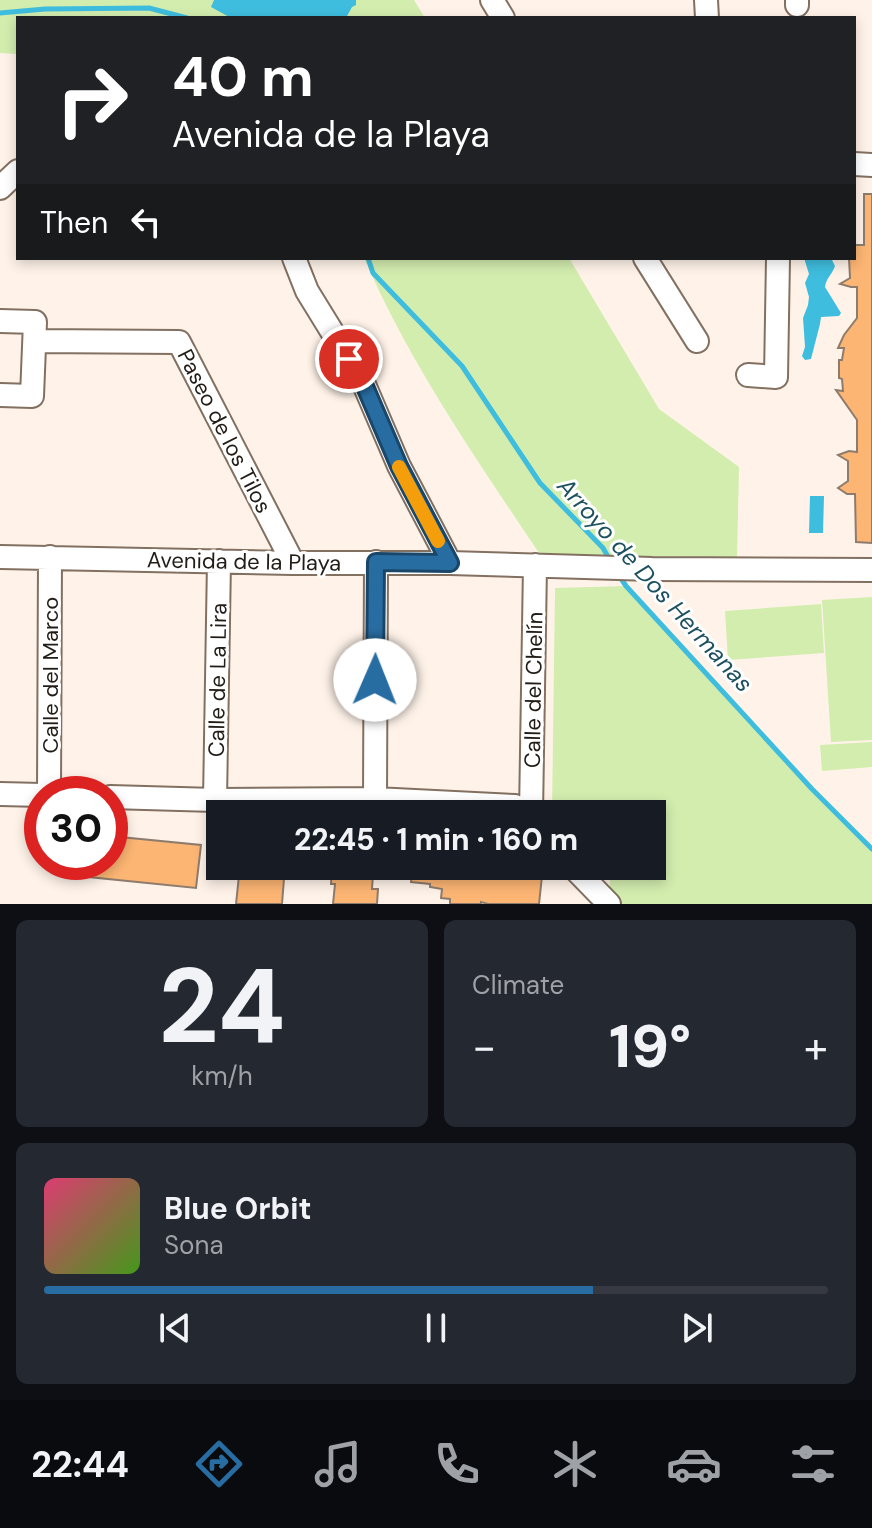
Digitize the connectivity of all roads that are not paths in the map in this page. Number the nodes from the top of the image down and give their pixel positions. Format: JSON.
{"nodes":[{"id":1,"x":16,"y":173,"type":"edge"},
{"id":2,"x":0,"y":188,"type":"edge"},
{"id":3,"x":295,"y":260,"type":"edge"},
{"id":4,"x":646,"y":260,"type":"edge"},
{"id":5,"x":778,"y":260,"type":"edge"},
{"id":6,"x":0,"y":321,"type":"edge"},
{"id":7,"x":35,"y":341,"type":"junction"},
{"id":8,"x":697,"y":341,"type":"dead end"},
{"id":9,"x":748,"y":375,"type":"dead end"},
{"id":10,"x":0,"y":395,"type":"edge"},
{"id":11,"x":0,"y":557,"type":"edge"},
{"id":12,"x":50,"y":557,"type":"junction"},
{"id":13,"x":219,"y":561,"type":"junction"},
{"id":14,"x":376,"y":562,"type":"junction"},
{"id":15,"x":293,"y":563,"type":"junction"},
{"id":16,"x":450,"y":563,"type":"junction"},
{"id":17,"x":535,"y":565,"type":"junction"},
{"id":18,"x":872,"y":570,"type":"edge"},
{"id":19,"x":49,"y":776,"type":"edge"},
{"id":20,"x":0,"y":794,"type":"edge"},
{"id":21,"x":24,"y":795,"type":"edge"},
{"id":22,"x":128,"y":798,"type":"edge"},
{"id":23,"x":375,"y":799,"type":"junction"},
{"id":24,"x":215,"y":800,"type":"junction"},
{"id":25,"x":395,"y":800,"type":"edge"},
{"id":26,"x":530,"y":800,"type":"edge"},
{"id":27,"x":579,"y":880,"type":"edge"},
{"id":28,"x":585,"y":880,"type":"edge"},
{"id":29,"x":583,"y":904,"type":"edge"},
{"id":30,"x":609,"y":904,"type":"edge"}],
"edges":[{"from":1,"to":2,"type":"street"},
{"from":3,"to":16,"type":"street"},
{"from":4,"to":8,"type":"street"},
{"from":5,"to":9,"type":"street"},
{"from":6,"to":7,"type":"street"},
{"from":7,"to":10,"type":"street"},
{"from":7,"to":15,"type":"street","name":"Paseo de los Tilos"},
{"from":11,"to":12,"type":"street","name":"Avenida de la Playa"},
{"from":12,"to":13,"type":"street","name":"Avenida de la Playa"},
{"from":12,"to":19,"type":"street","name":"Calle del Marco"},
{"from":13,"to":15,"type":"street","name":"Avenida de la Playa"},
{"from":13,"to":24,"type":"street","name":"Calle de La Lira"},
{"from":14,"to":15,"type":"street","name":"Avenida de la Playa"},
{"from":14,"to":16,"type":"street","name":"Avenida de la Playa"},
{"from":14,"to":23,"type":"street"},
{"from":16,"to":17,"type":"street","name":"Avenida de la Playa"},
{"from":17,"to":18,"type":"street","name":"Avenida de la Playa"},
{"from":17,"to":26,"type":"street","name":"Calle del Chelín"},
{"from":20,"to":21,"type":"street"},
{"from":22,"to":24,"type":"street"},
{"from":23,"to":24,"type":"street"},
{"from":23,"to":25,"type":"street"},
{"from":27,"to":29,"type":"street"},
{"from":28,"to":30,"type":"street"}]}
